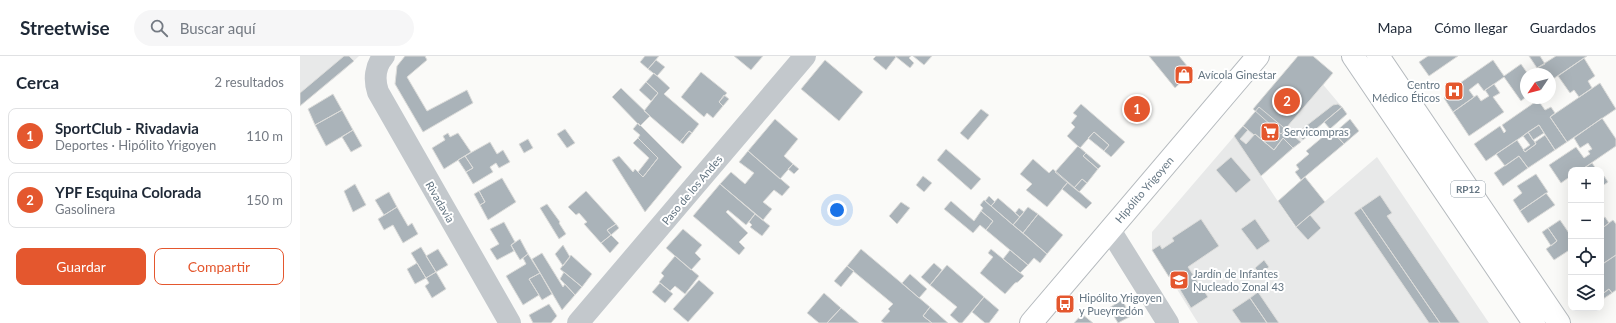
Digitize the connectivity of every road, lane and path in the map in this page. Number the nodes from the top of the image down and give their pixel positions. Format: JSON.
{"nodes":[{"id":1,"x":384,"y":56,"type":"edge"},
{"id":2,"x":806,"y":56,"type":"edge"},
{"id":3,"x":1258,"y":56,"type":"edge"},
{"id":4,"x":1353,"y":56,"type":"edge"},
{"id":5,"x":1378,"y":56,"type":"edge"},
{"id":6,"x":1110,"y":230,"type":"junction"},
{"id":7,"x":510,"y":323,"type":"edge"},
{"id":8,"x":578,"y":323,"type":"edge"},
{"id":9,"x":1031,"y":323,"type":"edge"},
{"id":10,"x":1168,"y":323,"type":"edge"},
{"id":11,"x":1534,"y":323,"type":"edge"},
{"id":12,"x":1559,"y":323,"type":"edge"}],
"edges":[{"from":1,"to":7,"type":"street","name":"Rivadavia"},
{"from":2,"to":8,"type":"street","name":"Paso de los Andes"},
{"from":3,"to":6,"type":"main road","name":"Hipólito Yrigoyen"},
{"from":4,"to":11,"type":"main road","number":"RP12"},
{"from":5,"to":12,"type":"main road","number":"RP12"},
{"from":6,"to":9,"type":"main road","name":"Hipólito Yrigoyen"},
{"from":6,"to":10,"type":"street"}]}
